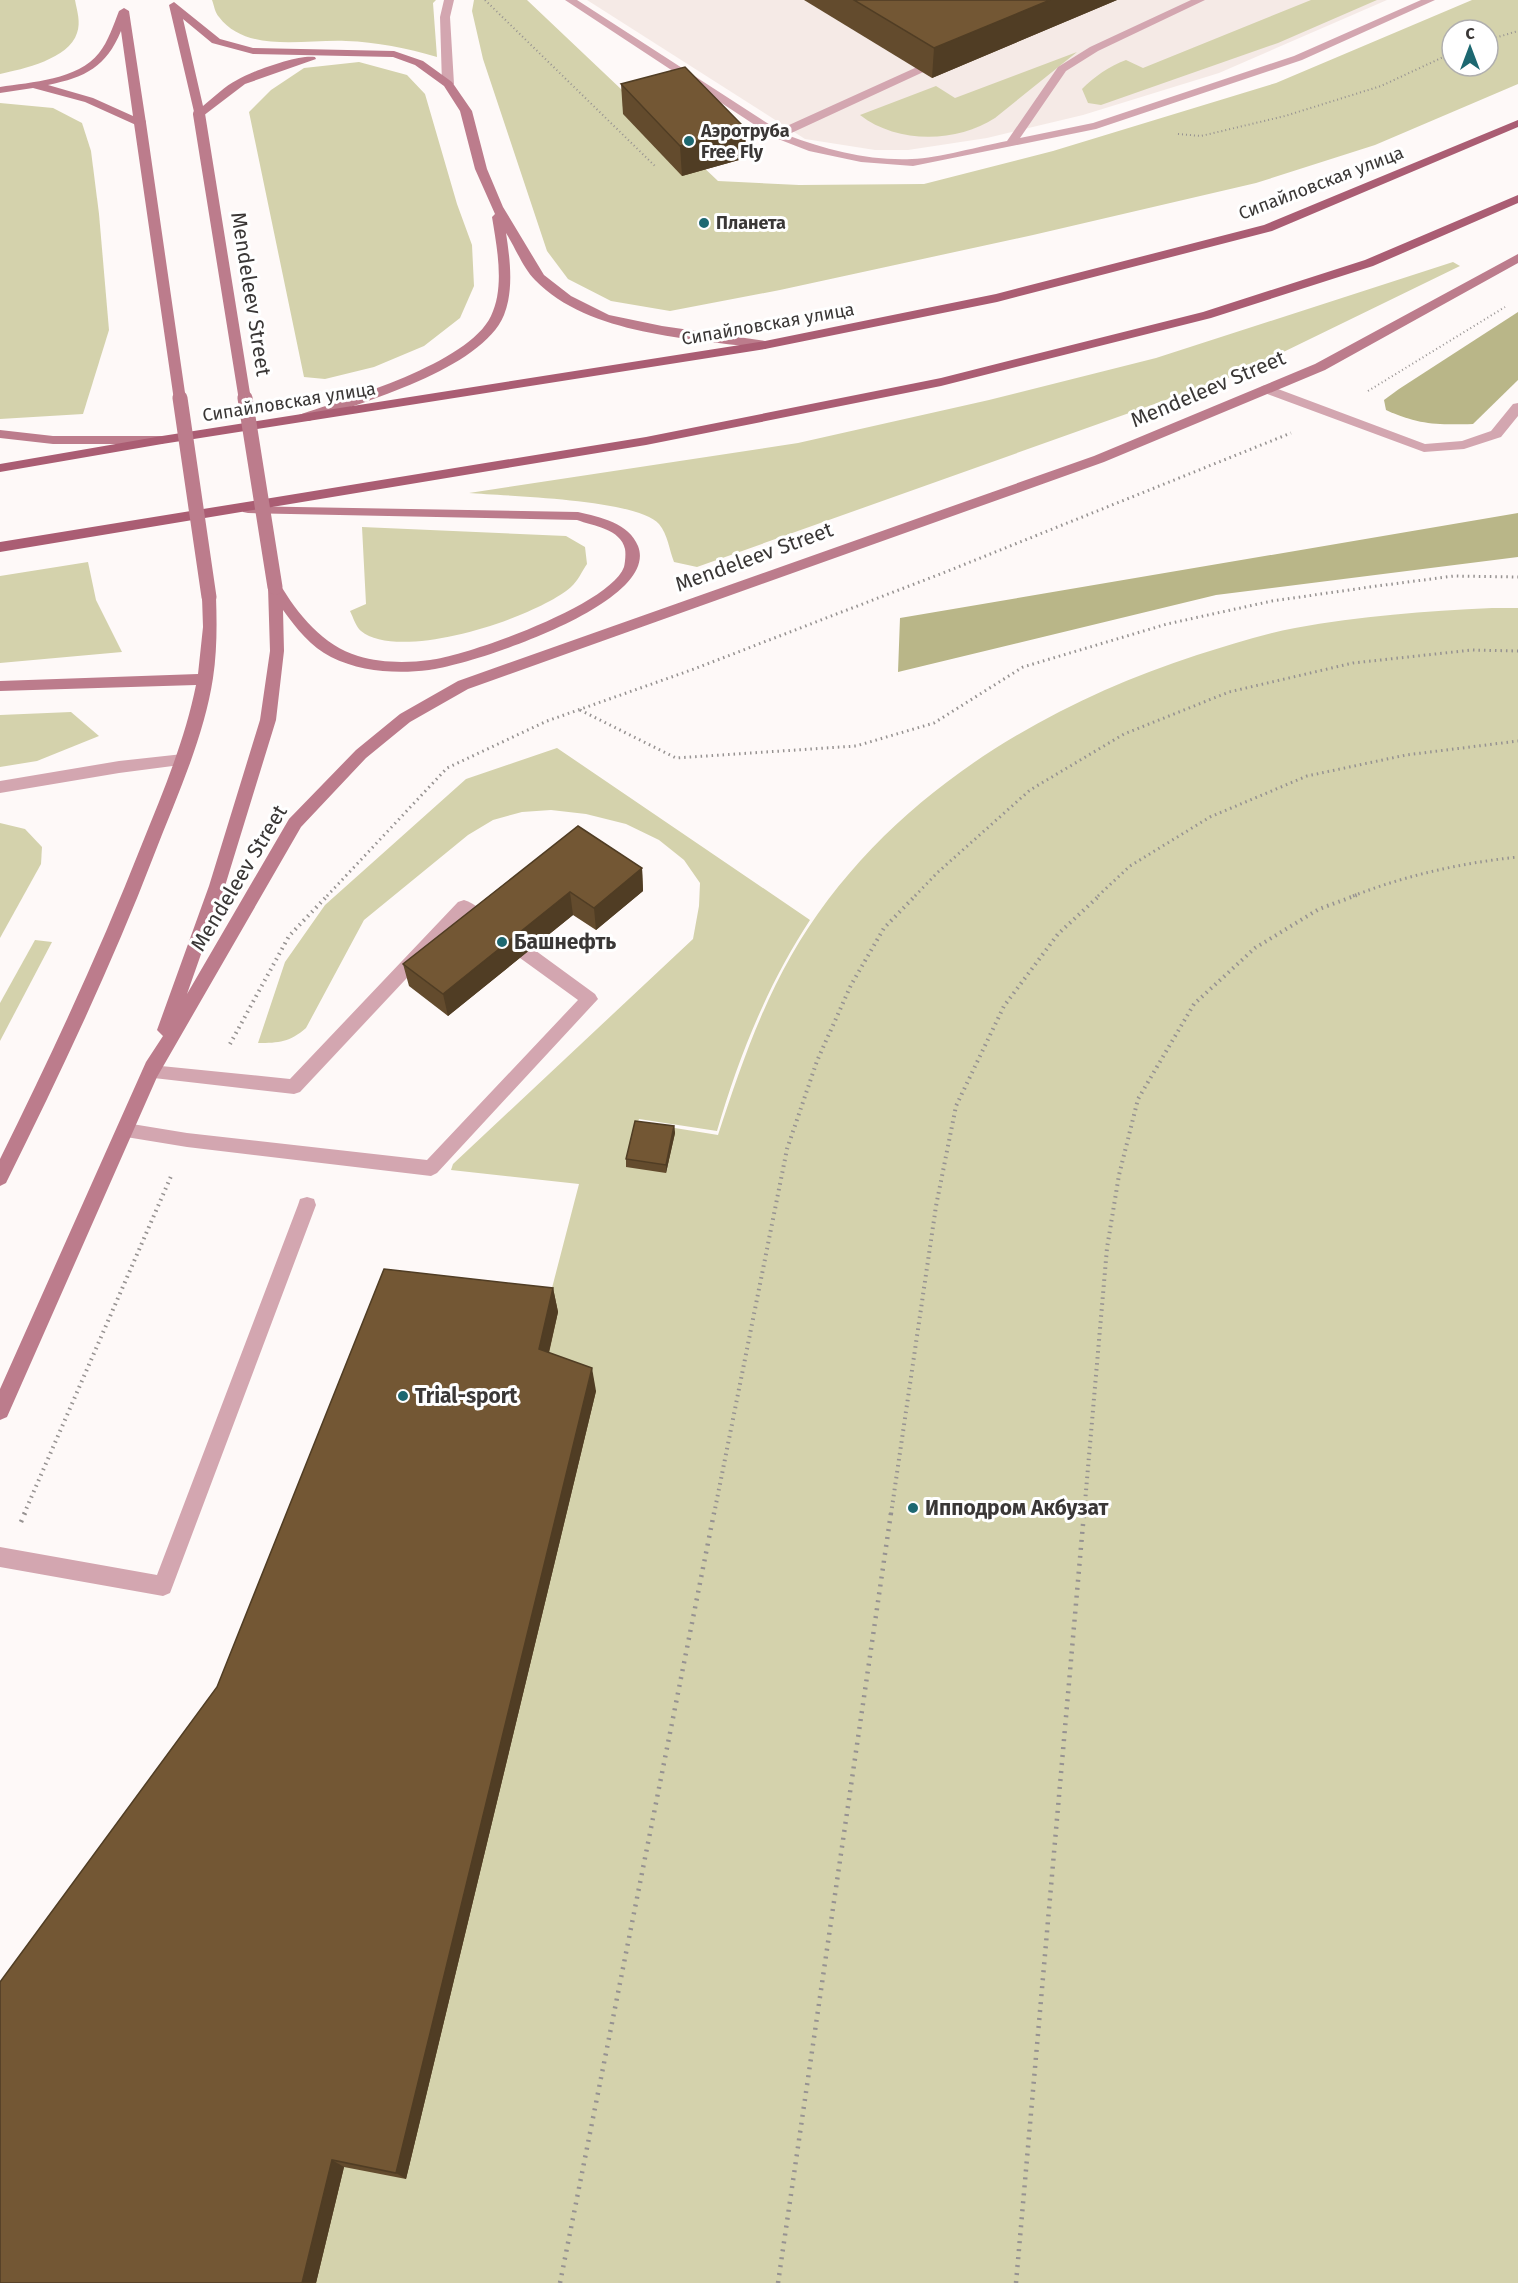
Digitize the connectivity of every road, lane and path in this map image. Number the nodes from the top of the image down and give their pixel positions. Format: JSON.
{"nodes":[{"id":1,"x":450,"y":0,"type":"edge"},
{"id":2,"x":484,"y":0,"type":"edge"},
{"id":3,"x":570,"y":0,"type":"edge"},
{"id":4,"x":1200,"y":0,"type":"edge"},
{"id":5,"x":1430,"y":0,"type":"edge"},
{"id":6,"x":174,"y":4,"type":"edge"},
{"id":7,"x":123,"y":6,"type":"edge"},
{"id":8,"x":1518,"y":31,"type":"edge"},
{"id":9,"x":1500,"y":36,"type":"edge"},
{"id":10,"x":332,"y":53,"type":"junction"},
{"id":11,"x":956,"y":53,"type":"edge"},
{"id":12,"x":1440,"y":59,"type":"edge"},
{"id":13,"x":448,"y":84,"type":"junction"},
{"id":14,"x":35,"y":85,"type":"junction"},
{"id":15,"x":0,"y":90,"type":"edge"},
{"id":16,"x":199,"y":114,"type":"junction"},
{"id":17,"x":141,"y":123,"type":"junction"},
{"id":18,"x":1518,"y":123,"type":"edge"},
{"id":19,"x":1178,"y":134,"type":"dead end"},
{"id":20,"x":777,"y":135,"type":"junction"},
{"id":21,"x":1011,"y":143,"type":"junction"},
{"id":22,"x":656,"y":167,"type":"edge"},
{"id":23,"x":1518,"y":199,"type":"edge"},
{"id":24,"x":497,"y":207,"type":"junction"},
{"id":25,"x":1518,"y":258,"type":"edge"},
{"id":26,"x":1508,"y":305,"type":"dead end"},
{"id":27,"x":765,"y":345,"type":"junction"},
{"id":28,"x":1267,"y":389,"type":"junction"},
{"id":29,"x":1518,"y":407,"type":"edge"},
{"id":30,"x":1332,"y":413,"type":"junction"},
{"id":31,"x":304,"y":418,"type":"junction"},
{"id":32,"x":0,"y":434,"type":"edge"},
{"id":33,"x":162,"y":440,"type":"junction"},
{"id":34,"x":0,"y":468,"type":"edge"},
{"id":35,"x":237,"y":509,"type":"junction"},
{"id":36,"x":0,"y":547,"type":"edge"},
{"id":37,"x":1518,"y":577,"type":"edge"},
{"id":38,"x":275,"y":587,"type":"junction"},
{"id":39,"x":1518,"y":651,"type":"edge"},
{"id":40,"x":206,"y":679,"type":"junction"},
{"id":41,"x":0,"y":686,"type":"edge"},
{"id":42,"x":579,"y":709,"type":"junction"},
{"id":43,"x":1518,"y":741,"type":"edge"},
{"id":44,"x":183,"y":760,"type":"junction"},
{"id":45,"x":0,"y":787,"type":"edge"},
{"id":46,"x":1518,"y":857,"type":"edge"},
{"id":47,"x":486,"y":925,"type":"edge"},
{"id":48,"x":526,"y":953,"type":"edge"},
{"id":49,"x":151,"y":1072,"type":"junction"},
{"id":50,"x":212,"y":1077,"type":"junction"},
{"id":51,"x":126,"y":1130,"type":"junction"},
{"id":52,"x":187,"y":1140,"type":"junction"},
{"id":53,"x":0,"y":1178,"type":"edge"},
{"id":54,"x":307,"y":1205,"type":"dead end"},
{"id":55,"x":0,"y":1411,"type":"edge"},
{"id":56,"x":2,"y":1558,"type":"edge"},
{"id":57,"x":560,"y":2283,"type":"edge"},
{"id":58,"x":778,"y":2283,"type":"edge"},
{"id":59,"x":1016,"y":2283,"type":"edge"}],
"edges":[{"from":1,"to":13,"type":"street"},
{"from":2,"to":22,"type":"path"},
{"from":3,"to":20,"type":"street"},
{"from":4,"to":21,"type":"street"},
{"from":5,"to":21,"type":"street"},
{"from":6,"to":10,"type":"main road"},
{"from":6,"to":16,"type":"main road","name":"Mendeleev Street"},
{"from":7,"to":14,"type":"main road"},
{"from":7,"to":17,"type":"main road"},
{"from":8,"to":9,"type":"path"},
{"from":10,"to":13,"type":"main road"},
{"from":10,"to":16,"type":"main road"},
{"from":11,"to":20,"type":"street"},
{"from":12,"to":19,"type":"path"},
{"from":13,"to":24,"type":"main road"},
{"from":14,"to":15,"type":"main road"},
{"from":14,"to":17,"type":"main road"},
{"from":16,"to":38,"type":"main road","name":"Mendeleev Street","bridge":true},
{"from":17,"to":40,"type":"main road","bridge":true},
{"from":18,"to":27,"type":"main road","name":"Сипайловская улица"},
{"from":20,"to":21,"type":"street"},
{"from":23,"to":35,"type":"main road"},
{"from":24,"to":27,"type":"main road"},
{"from":24,"to":31,"type":"main road"},
{"from":25,"to":28,"type":"main road","name":"Mendeleev Street"},
{"from":26,"to":30,"type":"path"},
{"from":27,"to":31,"type":"main road","name":"Сипайловская улица"},
{"from":28,"to":30,"type":"street"},
{"from":28,"to":49,"type":"main road","name":"Mendeleev Street"},
{"from":29,"to":30,"type":"street"},
{"from":30,"to":42,"type":"path"},
{"from":31,"to":33,"type":"main road","name":"Сипайловская улица"},
{"from":32,"to":33,"type":"main road"},
{"from":33,"to":34,"type":"main road","name":"Сипайловская улица"},
{"from":35,"to":36,"type":"main road"},
{"from":35,"to":38,"type":"main road"},
{"from":37,"to":42,"type":"path"},
{"from":38,"to":49,"type":"main road","name":"Mendeleev Street"},
{"from":39,"to":57,"type":"path"},
{"from":40,"to":41,"type":"main road"},
{"from":40,"to":44,"type":"main road"},
{"from":42,"to":50,"type":"path"},
{"from":43,"to":58,"type":"path"},
{"from":44,"to":45,"type":"street"},
{"from":44,"to":53,"type":"main road"},
{"from":46,"to":59,"type":"path"},
{"from":47,"to":50,"type":"street"},
{"from":48,"to":52,"type":"street"},
{"from":49,"to":50,"type":"street"},
{"from":49,"to":51,"type":"main road","name":"Mendeleev Street"},
{"from":51,"to":52,"type":"street"},
{"from":51,"to":55,"type":"main road","name":"Mendeleev Street"},
{"from":52,"to":56,"type":"path"},
{"from":54,"to":56,"type":"street"}]}
